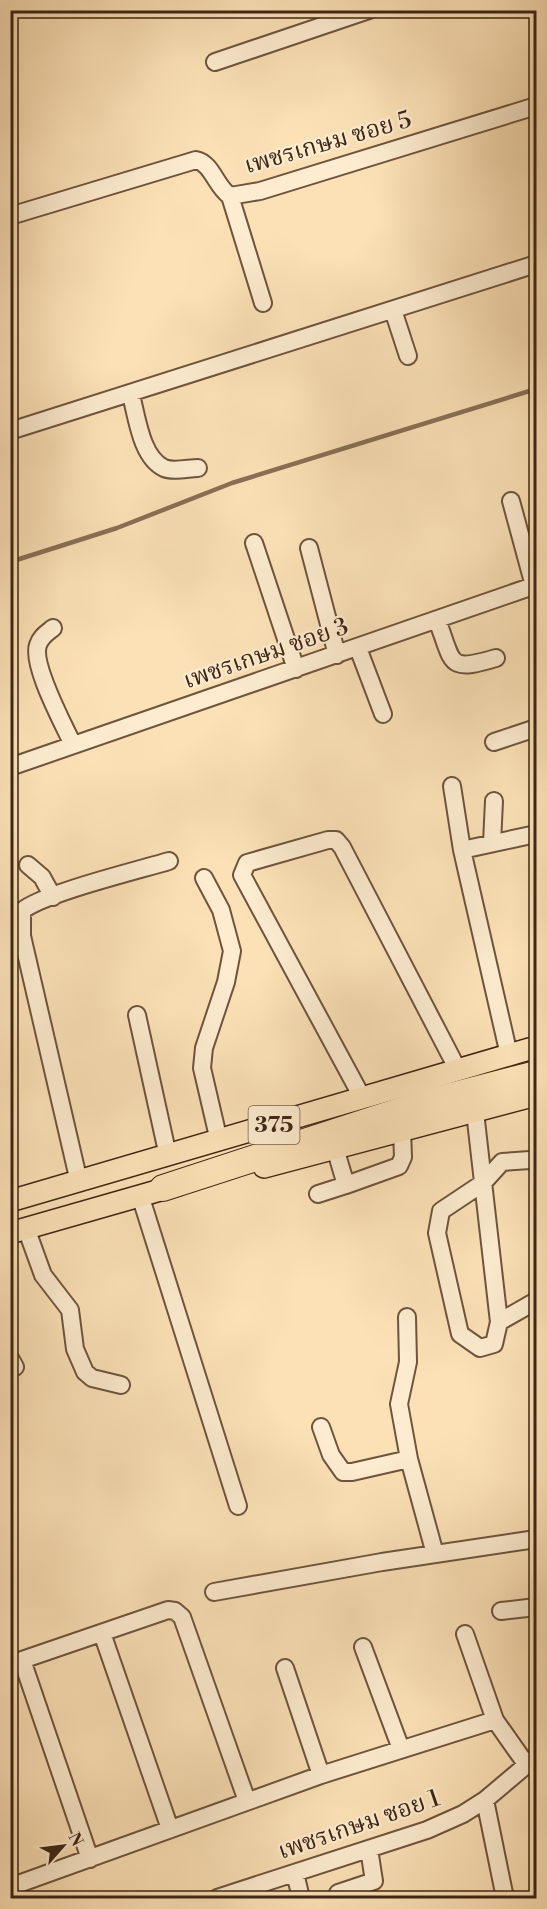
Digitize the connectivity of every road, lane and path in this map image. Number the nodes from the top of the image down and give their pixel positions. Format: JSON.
{"nodes":[{"id":1,"x":369,"y":10,"type":"edge"},
{"id":2,"x":215,"y":62,"type":"dead end"},
{"id":3,"x":537,"y":106,"type":"edge"},
{"id":4,"x":230,"y":196,"type":"junction"},
{"id":5,"x":10,"y":216,"type":"edge"},
{"id":6,"x":537,"y":264,"type":"edge"},
{"id":7,"x":263,"y":303,"type":"dead end"},
{"id":8,"x":393,"y":310,"type":"junction"},
{"id":9,"x":408,"y":356,"type":"dead end"},
{"id":10,"x":131,"y":395,"type":"junction"},
{"id":11,"x":10,"y":431,"type":"edge"},
{"id":12,"x":198,"y":468,"type":"dead end"},
{"id":13,"x":511,"y":501,"type":"dead end"},
{"id":14,"x":254,"y":543,"type":"dead end"},
{"id":15,"x":309,"y":548,"type":"dead end"},
{"id":16,"x":535,"y":585,"type":"edge"},
{"id":17,"x":437,"y":620,"type":"junction"},
{"id":18,"x":53,"y":628,"type":"dead end"},
{"id":19,"x":358,"y":648,"type":"junction"},
{"id":20,"x":337,"y":655,"type":"junction"},
{"id":21,"x":496,"y":658,"type":"dead end"},
{"id":22,"x":296,"y":669,"type":"junction"},
{"id":23,"x":383,"y":714,"type":"dead end"},
{"id":24,"x":537,"y":728,"type":"edge"},
{"id":25,"x":494,"y":742,"type":"dead end"},
{"id":26,"x":73,"y":746,"type":"junction"},
{"id":27,"x":10,"y":767,"type":"edge"},
{"id":28,"x":452,"y":786,"type":"dead end"},
{"id":29,"x":494,"y":801,"type":"dead end"},
{"id":30,"x":537,"y":834,"type":"edge"},
{"id":31,"x":492,"y":843,"type":"junction"},
{"id":32,"x":462,"y":850,"type":"junction"},
{"id":33,"x":169,"y":861,"type":"dead end"},
{"id":34,"x":28,"y":866,"type":"dead end"},
{"id":35,"x":204,"y":878,"type":"dead end"},
{"id":36,"x":53,"y":897,"type":"junction"},
{"id":37,"x":136,"y":1015,"type":"dead end"},
{"id":38,"x":537,"y":1047,"type":"edge"},
{"id":39,"x":509,"y":1055,"type":"junction"},
{"id":40,"x":458,"y":1070,"type":"junction"},
{"id":41,"x":537,"y":1074,"type":"edge"},
{"id":42,"x":537,"y":1095,"type":"edge"},
{"id":43,"x":363,"y":1099,"type":"junction"},
{"id":44,"x":475,"y":1112,"type":"junction"},
{"id":45,"x":402,"y":1131,"type":"junction"},
{"id":46,"x":219,"y":1141,"type":"junction"},
{"id":47,"x":335,"y":1148,"type":"junction"},
{"id":48,"x":168,"y":1156,"type":"junction"},
{"id":49,"x":530,"y":1160,"type":"dead end"},
{"id":50,"x":80,"y":1182,"type":"junction"},
{"id":51,"x":483,"y":1183,"type":"junction"},
{"id":52,"x":346,"y":1185,"type":"junction"},
{"id":53,"x":152,"y":1191,"type":"junction"},
{"id":54,"x":318,"y":1194,"type":"dead end"},
{"id":55,"x":10,"y":1201,"type":"edge"},
{"id":56,"x":18,"y":1231,"type":"edge"},
{"id":57,"x":537,"y":1301,"type":"edge"},
{"id":58,"x":407,"y":1317,"type":"dead end"},
{"id":59,"x":499,"y":1322,"type":"junction"},
{"id":60,"x":121,"y":1385,"type":"dead end"},
{"id":61,"x":321,"y":1426,"type":"dead end"},
{"id":62,"x":409,"y":1459,"type":"junction"},
{"id":63,"x":238,"y":1506,"type":"dead end"},
{"id":64,"x":537,"y":1539,"type":"edge"},
{"id":65,"x":435,"y":1554,"type":"junction"},
{"id":66,"x":214,"y":1592,"type":"dead end"},
{"id":67,"x":537,"y":1607,"type":"edge"},
{"id":68,"x":501,"y":1611,"type":"dead end"},
{"id":69,"x":102,"y":1633,"type":"junction"},
{"id":70,"x":465,"y":1635,"type":"dead end"},
{"id":71,"x":363,"y":1647,"type":"dead end"},
{"id":72,"x":16,"y":1662,"type":"edge"},
{"id":73,"x":285,"y":1668,"type":"dead end"},
{"id":74,"x":495,"y":1720,"type":"junction"},
{"id":75,"x":401,"y":1749,"type":"junction"},
{"id":76,"x":531,"y":1760,"type":"edge"},
{"id":77,"x":321,"y":1775,"type":"junction"},
{"id":78,"x":484,"y":1800,"type":"junction"},
{"id":79,"x":247,"y":1801,"type":"junction"},
{"id":80,"x":170,"y":1829,"type":"junction"},
{"id":81,"x":369,"y":1849,"type":"junction"},
{"id":82,"x":90,"y":1859,"type":"junction"},
{"id":83,"x":295,"y":1873,"type":"junction"},
{"id":84,"x":11,"y":1884,"type":"edge"},
{"id":85,"x":338,"y":1893,"type":"dead end"},
{"id":86,"x":217,"y":1899,"type":"edge"},
{"id":87,"x":301,"y":1899,"type":"edge"},
{"id":88,"x":505,"y":1899,"type":"edge"}],
"edges":[{"from":1,"to":2,"type":"street"},
{"from":3,"to":4,"type":"street","name":"เพชรเกษม ซอย 5"},
{"from":4,"to":5,"type":"street","name":"เพชรเกษม ซอย 5"},
{"from":4,"to":7,"type":"street"},
{"from":6,"to":8,"type":"street"},
{"from":8,"to":9,"type":"street"},
{"from":8,"to":10,"type":"street"},
{"from":10,"to":11,"type":"street"},
{"from":10,"to":12,"type":"street"},
{"from":13,"to":16,"type":"street"},
{"from":14,"to":22,"type":"street"},
{"from":15,"to":20,"type":"street"},
{"from":16,"to":17,"type":"street","name":"เพชรเกษม ซอย 3"},
{"from":17,"to":19,"type":"street","name":"เพชรเกษม ซอย 3"},
{"from":17,"to":21,"type":"street"},
{"from":18,"to":26,"type":"street"},
{"from":19,"to":20,"type":"street","name":"เพชรเกษม ซอย 3"},
{"from":19,"to":23,"type":"street"},
{"from":20,"to":22,"type":"street","name":"เพชรเกษม ซอย 3"},
{"from":22,"to":26,"type":"street","name":"เพชรเกษม ซอย 3"},
{"from":24,"to":25,"type":"street"},
{"from":26,"to":27,"type":"street","name":"เพชรเกษม ซอย 3"},
{"from":28,"to":32,"type":"street"},
{"from":29,"to":31,"type":"street"},
{"from":30,"to":31,"type":"street"},
{"from":31,"to":32,"type":"street"},
{"from":32,"to":39,"type":"street"},
{"from":33,"to":36,"type":"street"},
{"from":34,"to":36,"type":"street"},
{"from":35,"to":46,"type":"street"},
{"from":36,"to":50,"type":"street"},
{"from":37,"to":48,"type":"street"},
{"from":38,"to":39,"type":"main road","number":"375"},
{"from":39,"to":40,"type":"main road","number":"375"},
{"from":40,"to":43,"type":"main road","number":"375"},
{"from":40,"to":43,"type":"street"},
{"from":41,"to":53,"type":"highway"},
{"from":42,"to":44,"type":"main road","number":"375"},
{"from":43,"to":46,"type":"main road","number":"375"},
{"from":44,"to":45,"type":"main road","number":"375"},
{"from":44,"to":51,"type":"street"},
{"from":45,"to":47,"type":"main road","number":"375"},
{"from":45,"to":52,"type":"street"},
{"from":46,"to":48,"type":"main road","number":"375"},
{"from":47,"to":52,"type":"street"},
{"from":47,"to":53,"type":"main road","number":"375"},
{"from":48,"to":50,"type":"main road","number":"375"},
{"from":49,"to":51,"type":"street"},
{"from":50,"to":55,"type":"main road","number":"375"},
{"from":51,"to":59,"type":"street"},
{"from":51,"to":59,"type":"street"},
{"from":52,"to":54,"type":"street"},
{"from":53,"to":56,"type":"main road","number":"375"},
{"from":53,"to":63,"type":"street"},
{"from":56,"to":60,"type":"street"},
{"from":57,"to":59,"type":"street"},
{"from":58,"to":62,"type":"street"},
{"from":61,"to":62,"type":"street"},
{"from":62,"to":65,"type":"street"},
{"from":64,"to":65,"type":"street"},
{"from":65,"to":66,"type":"street"},
{"from":67,"to":68,"type":"street"},
{"from":69,"to":72,"type":"street"},
{"from":69,"to":79,"type":"street"},
{"from":69,"to":80,"type":"street"},
{"from":70,"to":74,"type":"street"},
{"from":71,"to":75,"type":"street"},
{"from":72,"to":82,"type":"street"},
{"from":73,"to":77,"type":"street"},
{"from":74,"to":75,"type":"street"},
{"from":74,"to":76,"type":"street"},
{"from":75,"to":77,"type":"street"},
{"from":76,"to":78,"type":"street","name":"เพชรเกษม ซอย 1"},
{"from":77,"to":79,"type":"street"},
{"from":78,"to":81,"type":"street","name":"เพชรเกษม ซอย 1"},
{"from":78,"to":88,"type":"street"},
{"from":79,"to":80,"type":"street"},
{"from":80,"to":82,"type":"street"},
{"from":81,"to":83,"type":"street","name":"เพชรเกษม ซอย 1"},
{"from":81,"to":85,"type":"street"},
{"from":82,"to":84,"type":"street"},
{"from":83,"to":86,"type":"street","name":"เพชรเกษม ซอย 1"},
{"from":83,"to":87,"type":"street"}]}
